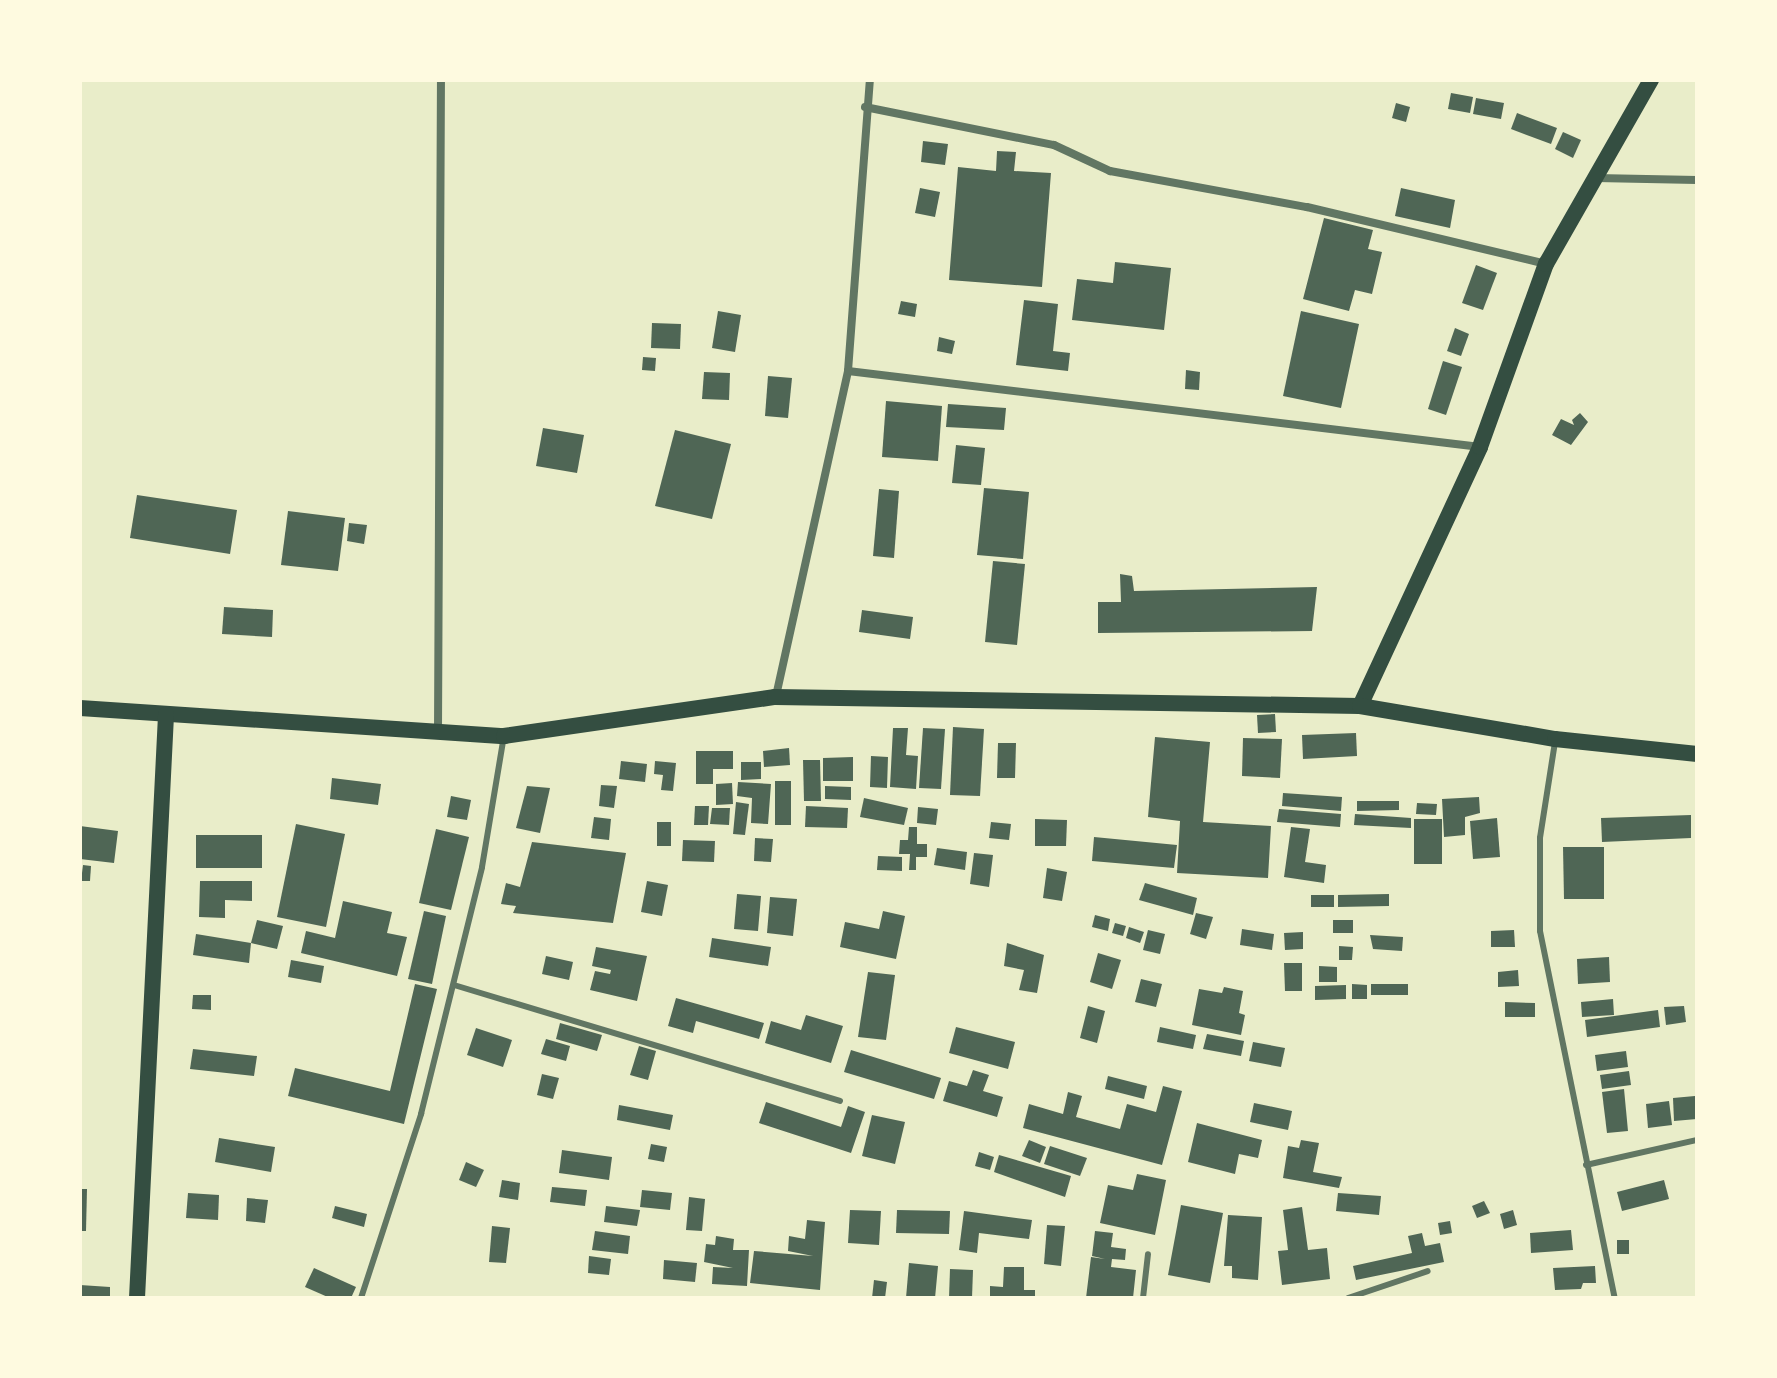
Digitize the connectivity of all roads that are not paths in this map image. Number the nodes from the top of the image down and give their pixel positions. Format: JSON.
{"nodes":[{"id":1,"x":441,"y":80,"type":"edge"},
{"id":2,"x":870,"y":80,"type":"edge"},
{"id":3,"x":1651,"y":80,"type":"edge"},
{"id":4,"x":865,"y":107,"type":"junction"},
{"id":5,"x":1595,"y":178,"type":"junction"},
{"id":6,"x":1697,"y":180,"type":"edge"},
{"id":7,"x":1546,"y":264,"type":"junction"},
{"id":8,"x":848,"y":371,"type":"junction"},
{"id":9,"x":1480,"y":447,"type":"junction"},
{"id":10,"x":775,"y":697,"type":"junction"},
{"id":11,"x":1360,"y":706,"type":"junction"},
{"id":12,"x":80,"y":708,"type":"edge"},
{"id":13,"x":166,"y":715,"type":"junction"},
{"id":14,"x":438,"y":733,"type":"junction"},
{"id":15,"x":504,"y":736,"type":"junction"},
{"id":16,"x":1555,"y":739,"type":"junction"},
{"id":17,"x":1697,"y":754,"type":"edge"},
{"id":18,"x":454,"y":985,"type":"junction"},
{"id":19,"x":840,"y":1101,"type":"dead end"},
{"id":20,"x":1697,"y":1140,"type":"edge"},
{"id":21,"x":1586,"y":1165,"type":"junction"},
{"id":22,"x":1148,"y":1254,"type":"dead end"},
{"id":23,"x":1428,"y":1271,"type":"dead end"},
{"id":24,"x":137,"y":1298,"type":"edge"},
{"id":25,"x":361,"y":1298,"type":"edge"},
{"id":26,"x":1143,"y":1298,"type":"edge"},
{"id":27,"x":1348,"y":1298,"type":"edge"},
{"id":28,"x":1615,"y":1298,"type":"edge"}],
"edges":[{"from":1,"to":14,"type":"street"},
{"from":2,"to":4,"type":"street"},
{"from":3,"to":5,"type":"main road"},
{"from":4,"to":7,"type":"street"},
{"from":4,"to":8,"type":"street"},
{"from":5,"to":6,"type":"street"},
{"from":5,"to":7,"type":"main road"},
{"from":7,"to":9,"type":"main road"},
{"from":8,"to":9,"type":"street"},
{"from":8,"to":10,"type":"street"},
{"from":9,"to":11,"type":"main road"},
{"from":10,"to":11,"type":"main road"},
{"from":10,"to":15,"type":"main road"},
{"from":11,"to":16,"type":"main road"},
{"from":12,"to":13,"type":"main road"},
{"from":13,"to":14,"type":"main road"},
{"from":13,"to":24,"type":"main road"},
{"from":14,"to":15,"type":"main road"},
{"from":15,"to":18,"type":"lane"},
{"from":16,"to":17,"type":"main road"},
{"from":16,"to":21,"type":"lane"},
{"from":18,"to":19,"type":"lane"},
{"from":18,"to":25,"type":"lane"},
{"from":20,"to":21,"type":"lane"},
{"from":21,"to":28,"type":"lane"},
{"from":22,"to":26,"type":"lane"},
{"from":23,"to":27,"type":"lane"}]}
